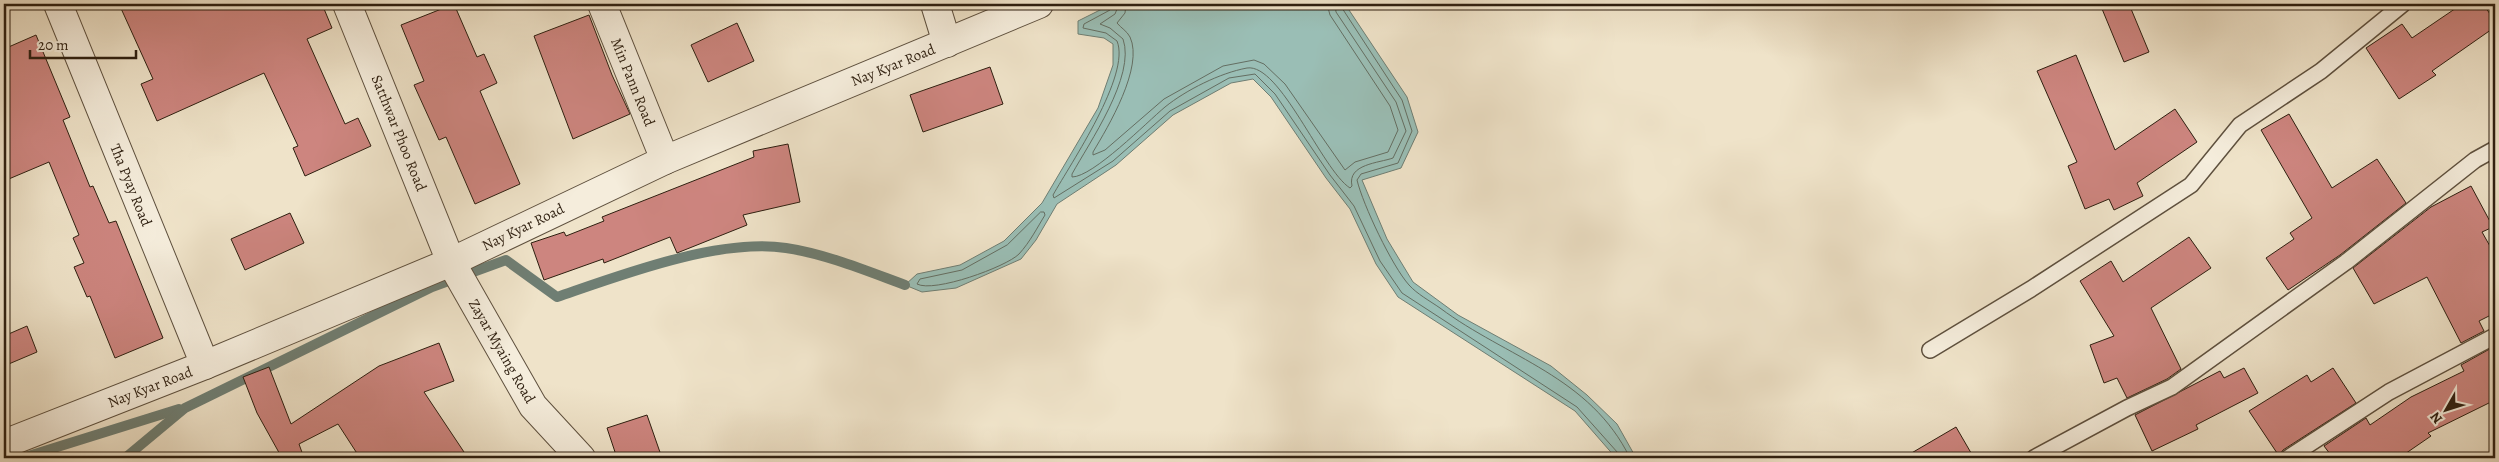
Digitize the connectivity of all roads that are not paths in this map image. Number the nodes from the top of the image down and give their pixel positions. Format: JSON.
{"nodes":[{"id":1,"x":58,"y":4,"type":"edge"},
{"id":2,"x":347,"y":4,"type":"edge"},
{"id":3,"x":602,"y":4,"type":"edge"},
{"id":4,"x":935,"y":4,"type":"edge"},
{"id":5,"x":1039,"y":4,"type":"edge"},
{"id":6,"x":2403,"y":4,"type":"edge"},
{"id":7,"x":947,"y":43,"type":"junction"},
{"id":8,"x":2495,"y":149,"type":"edge"},
{"id":9,"x":664,"y":160,"type":"junction"},
{"id":10,"x":451,"y":262,"type":"junction"},
{"id":11,"x":2495,"y":336,"type":"edge"},
{"id":12,"x":1930,"y":350,"type":"dead end"},
{"id":13,"x":205,"y":365,"type":"junction"},
{"id":14,"x":4,"y":444,"type":"edge"},
{"id":15,"x":581,"y":458,"type":"edge"},
{"id":16,"x":2034,"y":458,"type":"edge"},
{"id":17,"x":2288,"y":458,"type":"edge"}],
"edges":[{"from":1,"to":13,"type":"street","name":"Tha Pyay Road"},
{"from":2,"to":10,"type":"street","name":"Satthwar Phoo Road"},
{"from":3,"to":9,"type":"street","name":"Min Pann Road"},
{"from":4,"to":7,"type":"street"},
{"from":5,"to":7,"type":"street","name":"Nay Kyar Road"},
{"from":6,"to":12,"type":"lane"},
{"from":7,"to":9,"type":"street","name":"Nay Kyar Road"},
{"from":8,"to":16,"type":"lane"},
{"from":9,"to":10,"type":"street","name":"Nay Kyar Road"},
{"from":10,"to":13,"type":"street","name":"Nay Kyar Road"},
{"from":10,"to":15,"type":"street","name":"Zayar Myaing Road"},
{"from":11,"to":17,"type":"lane"},
{"from":13,"to":14,"type":"street","name":"Nay Kyar Road"}]}
